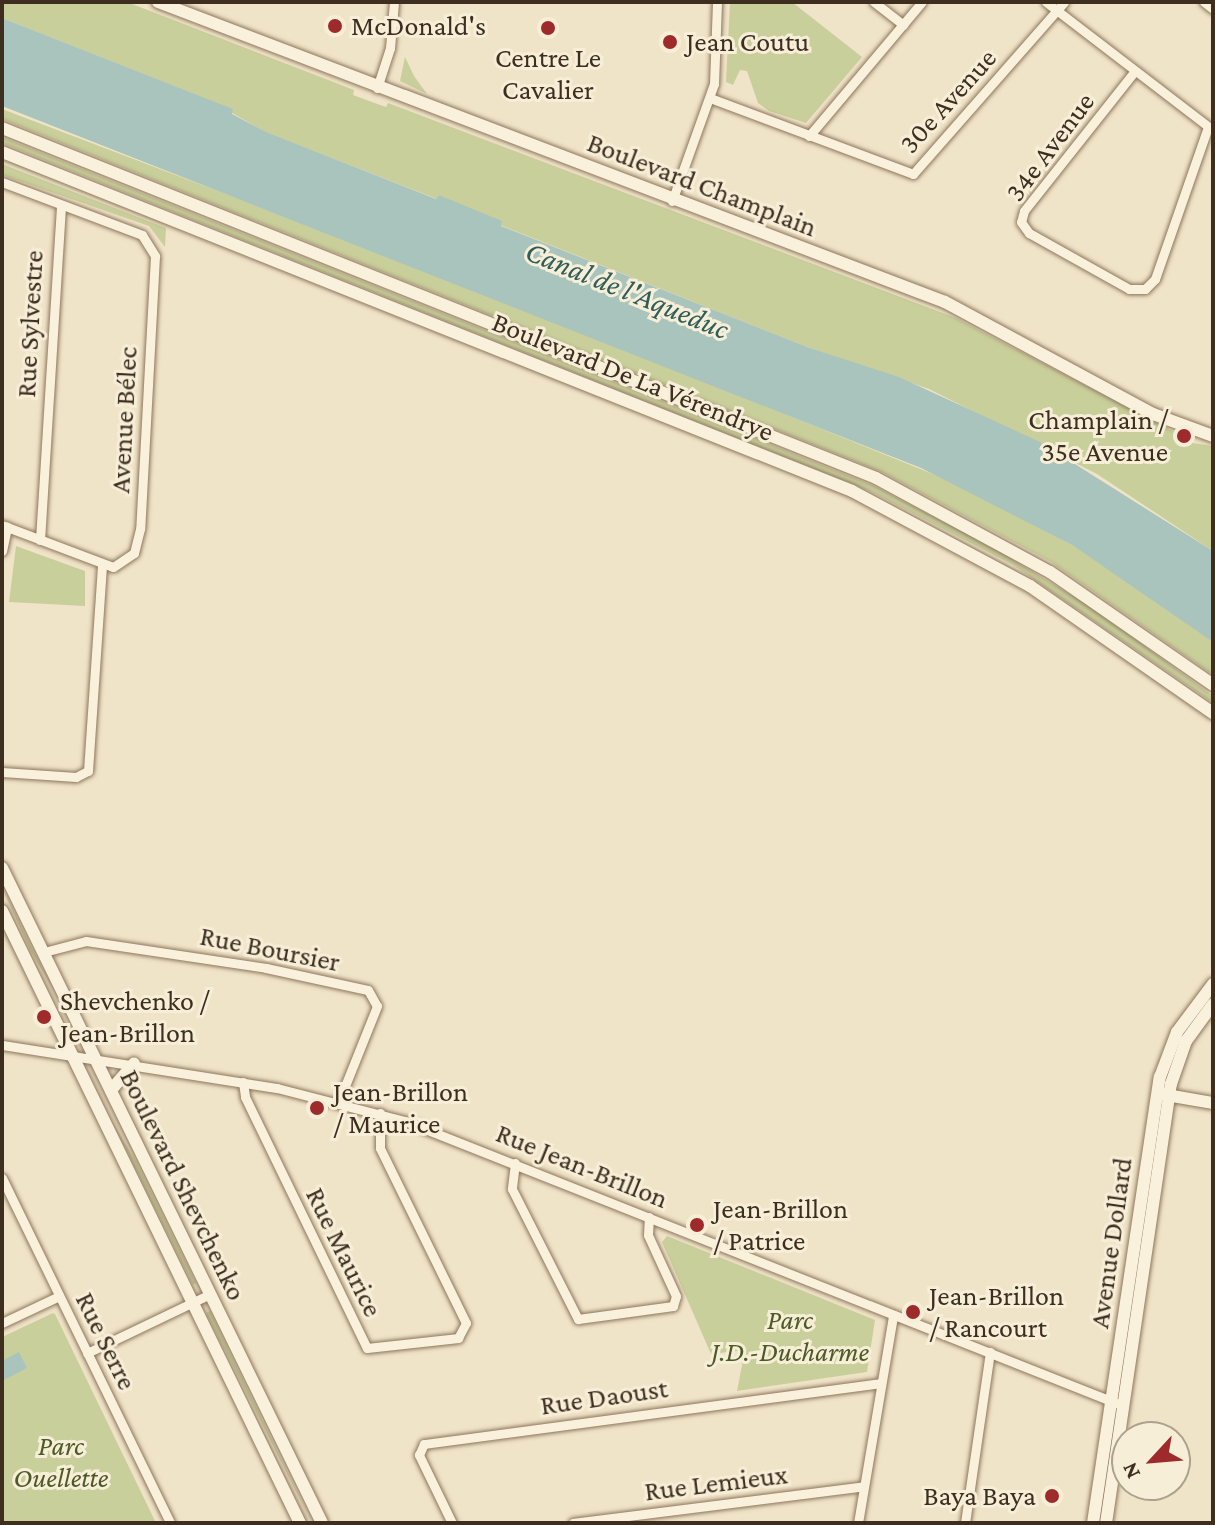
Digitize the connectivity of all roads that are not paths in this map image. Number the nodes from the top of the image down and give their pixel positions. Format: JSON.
{"nodes":[{"id":1,"x":394,"y":2,"type":"edge"},
{"id":2,"x":717,"y":2,"type":"edge"},
{"id":3,"x":874,"y":2,"type":"edge"},
{"id":4,"x":922,"y":2,"type":"edge"},
{"id":5,"x":1046,"y":2,"type":"edge"},
{"id":6,"x":1204,"y":2,"type":"edge"},
{"id":7,"x":157,"y":3,"type":"edge"},
{"id":8,"x":1060,"y":6,"type":"edge"},
{"id":9,"x":1213,"y":9,"type":"edge"},
{"id":10,"x":903,"y":25,"type":"junction"},
{"id":11,"x":1134,"y":72,"type":"junction"},
{"id":12,"x":377,"y":88,"type":"junction"},
{"id":13,"x":710,"y":98,"type":"junction"},
{"id":14,"x":2,"y":128,"type":"edge"},
{"id":15,"x":1210,"y":128,"type":"edge"},
{"id":16,"x":809,"y":136,"type":"junction"},
{"id":17,"x":2,"y":152,"type":"edge"},
{"id":18,"x":2,"y":182,"type":"edge"},
{"id":19,"x":672,"y":201,"type":"junction"},
{"id":20,"x":61,"y":206,"type":"junction"},
{"id":21,"x":1213,"y":436,"type":"edge"},
{"id":22,"x":5,"y":526,"type":"edge"},
{"id":23,"x":40,"y":540,"type":"junction"},
{"id":24,"x":2,"y":551,"type":"edge"},
{"id":25,"x":102,"y":564,"type":"junction"},
{"id":26,"x":1213,"y":685,"type":"edge"},
{"id":27,"x":1213,"y":713,"type":"edge"},
{"id":28,"x":2,"y":772,"type":"edge"},
{"id":29,"x":2,"y":868,"type":"edge"},
{"id":30,"x":2,"y":911,"type":"edge"},
{"id":31,"x":44,"y":952,"type":"junction"},
{"id":32,"x":1213,"y":984,"type":"edge"},
{"id":33,"x":1213,"y":1004,"type":"edge"},
{"id":34,"x":2,"y":1045,"type":"edge"},
{"id":35,"x":72,"y":1055,"type":"junction"},
{"id":36,"x":95,"y":1058,"type":"junction"},
{"id":37,"x":134,"y":1064,"type":"junction"},
{"id":38,"x":243,"y":1082,"type":"junction"},
{"id":39,"x":111,"y":1090,"type":"junction"},
{"id":40,"x":1163,"y":1095,"type":"junction"},
{"id":41,"x":339,"y":1101,"type":"junction"},
{"id":42,"x":1213,"y":1103,"type":"edge"},
{"id":43,"x":380,"y":1113,"type":"junction"},
{"id":44,"x":515,"y":1163,"type":"junction"},
{"id":45,"x":2,"y":1178,"type":"edge"},
{"id":46,"x":649,"y":1217,"type":"junction"},
{"id":47,"x":210,"y":1294,"type":"junction"},
{"id":48,"x":59,"y":1296,"type":"junction"},
{"id":49,"x":192,"y":1302,"type":"junction"},
{"id":50,"x":893,"y":1315,"type":"junction"},
{"id":51,"x":2,"y":1323,"type":"edge"},
{"id":52,"x":990,"y":1352,"type":"junction"},
{"id":53,"x":87,"y":1353,"type":"junction"},
{"id":54,"x":879,"y":1383,"type":"junction"},
{"id":55,"x":1117,"y":1403,"type":"junction"},
{"id":56,"x":864,"y":1486,"type":"junction"},
{"id":57,"x":170,"y":1523,"type":"edge"},
{"id":58,"x":300,"y":1523,"type":"edge"},
{"id":59,"x":322,"y":1523,"type":"edge"},
{"id":60,"x":452,"y":1523,"type":"edge"},
{"id":61,"x":574,"y":1523,"type":"edge"},
{"id":62,"x":858,"y":1523,"type":"edge"},
{"id":63,"x":965,"y":1523,"type":"edge"},
{"id":64,"x":1093,"y":1523,"type":"edge"},
{"id":65,"x":1106,"y":1523,"type":"edge"}],
"edges":[{"from":1,"to":12,"type":"street"},
{"from":2,"to":13,"type":"street"},
{"from":3,"to":10,"type":"street"},
{"from":4,"to":10,"type":"street"},
{"from":5,"to":8,"type":"street"},
{"from":6,"to":9,"type":"street"},
{"from":7,"to":12,"type":"main road","name":"Boulevard Champlain"},
{"from":8,"to":11,"type":"street"},
{"from":8,"to":16,"type":"street","name":"30e Avenue"},
{"from":10,"to":16,"type":"street"},
{"from":11,"to":15,"type":"street"},
{"from":11,"to":15,"type":"street","name":"34e Avenue"},
{"from":12,"to":19,"type":"main road","name":"Boulevard Champlain"},
{"from":13,"to":16,"type":"street","name":"30e Avenue"},
{"from":13,"to":19,"type":"street"},
{"from":14,"to":26,"type":"main road","name":"Boulevard De La Vérendrye"},
{"from":17,"to":27,"type":"main road","name":"Boulevard De La Vérendrye"},
{"from":18,"to":20,"type":"street"},
{"from":19,"to":21,"type":"main road","name":"Boulevard Champlain"},
{"from":20,"to":23,"type":"street","name":"Rue Sylvestre"},
{"from":20,"to":25,"type":"street","name":"Avenue Bélec"},
{"from":22,"to":23,"type":"street"},
{"from":22,"to":24,"type":"street"},
{"from":23,"to":25,"type":"street"},
{"from":25,"to":28,"type":"street"},
{"from":29,"to":31,"type":"main road","name":"Boulevard Shevchenko"},
{"from":30,"to":35,"type":"main road","name":"Boulevard Shevchenko"},
{"from":31,"to":36,"type":"main road","name":"Boulevard Shevchenko"},
{"from":31,"to":41,"type":"street","name":"Rue Boursier"},
{"from":32,"to":40,"type":"main road","name":"Avenue Dollard"},
{"from":33,"to":40,"type":"main road","name":"Avenue Dollard"},
{"from":34,"to":35,"type":"street","name":"Rue Jean-Brillon"},
{"from":35,"to":36,"type":"street","name":"Rue Jean-Brillon"},
{"from":35,"to":49,"type":"main road","name":"Boulevard Shevchenko"},
{"from":36,"to":37,"type":"street","name":"Rue Jean-Brillon"},
{"from":36,"to":39,"type":"main road","name":"Boulevard Shevchenko"},
{"from":37,"to":38,"type":"street","name":"Rue Jean-Brillon"},
{"from":37,"to":39,"type":"main road"},
{"from":38,"to":41,"type":"street","name":"Rue Jean-Brillon"},
{"from":38,"to":43,"type":"street","name":"Rue Maurice"},
{"from":39,"to":47,"type":"main road","name":"Boulevard Shevchenko"},
{"from":40,"to":42,"type":"main road"},
{"from":40,"to":55,"type":"main road","name":"Avenue Dollard"},
{"from":41,"to":43,"type":"street","name":"Rue Jean-Brillon"},
{"from":43,"to":44,"type":"street","name":"Rue Jean-Brillon"},
{"from":44,"to":46,"type":"street","name":"Rue Jean-Brillon"},
{"from":44,"to":46,"type":"street"},
{"from":45,"to":48,"type":"street","name":"Rue Serre"},
{"from":46,"to":50,"type":"street","name":"Rue Jean-Brillon"},
{"from":47,"to":49,"type":"street"},
{"from":47,"to":59,"type":"main road","name":"Boulevard Shevchenko"},
{"from":48,"to":51,"type":"street"},
{"from":48,"to":53,"type":"street","name":"Rue Serre"},
{"from":49,"to":53,"type":"street"},
{"from":49,"to":58,"type":"main road","name":"Boulevard Shevchenko"},
{"from":50,"to":52,"type":"street","name":"Rue Jean-Brillon"},
{"from":50,"to":54,"type":"street"},
{"from":52,"to":55,"type":"street","name":"Rue Jean-Brillon"},
{"from":52,"to":63,"type":"street"},
{"from":53,"to":57,"type":"street","name":"Rue Serre"},
{"from":54,"to":56,"type":"street"},
{"from":54,"to":60,"type":"street","name":"Rue Daoust"},
{"from":55,"to":64,"type":"main road","name":"Avenue Dollard"},
{"from":55,"to":65,"type":"main road","name":"Avenue Dollard"},
{"from":56,"to":61,"type":"street","name":"Rue Lemieux"},
{"from":56,"to":62,"type":"street"}]}
